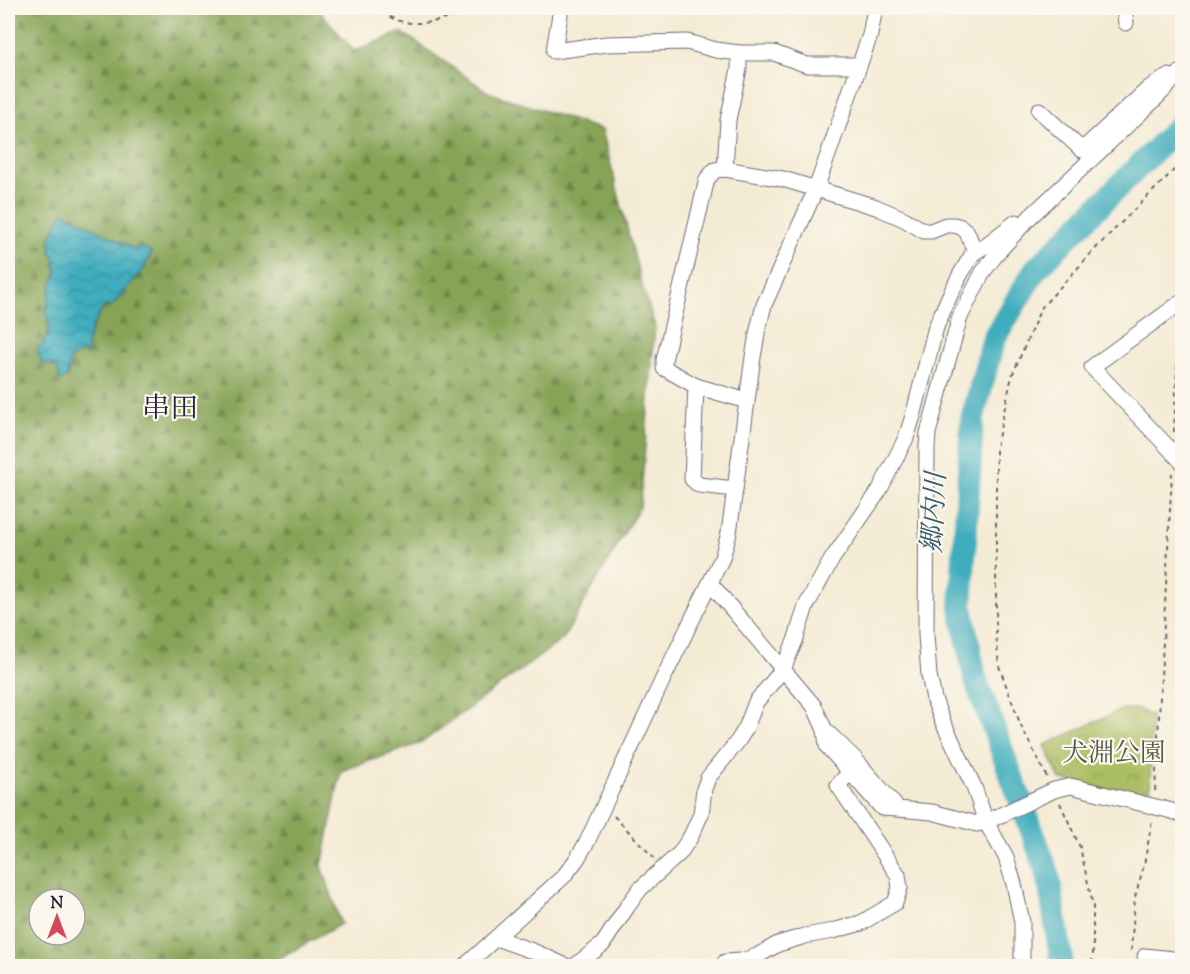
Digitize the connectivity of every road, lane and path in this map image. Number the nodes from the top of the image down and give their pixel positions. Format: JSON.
{"nodes":[{"id":1,"x":374,"y":8,"type":"edge"},
{"id":2,"x":487,"y":8,"type":"edge"},
{"id":3,"x":561,"y":8,"type":"edge"},
{"id":4,"x":875,"y":8,"type":"edge"},
{"id":5,"x":739,"y":53,"type":"junction"},
{"id":6,"x":859,"y":65,"type":"junction"},
{"id":7,"x":1182,"y":71,"type":"edge"},
{"id":8,"x":1039,"y":110,"type":"dead end"},
{"id":9,"x":1100,"y":142,"type":"junction"},
{"id":10,"x":1182,"y":162,"type":"edge"},
{"id":11,"x":725,"y":169,"type":"junction"},
{"id":12,"x":816,"y":189,"type":"junction"},
{"id":13,"x":1036,"y":211,"type":"junction"},
{"id":14,"x":975,"y":252,"type":"junction"},
{"id":15,"x":1182,"y":258,"type":"edge"},
{"id":16,"x":1180,"y":303,"type":"junction"},
{"id":17,"x":696,"y":386,"type":"junction"},
{"id":18,"x":747,"y":401,"type":"junction"},
{"id":19,"x":1178,"y":457,"type":"edge"},
{"id":20,"x":735,"y":489,"type":"junction"},
{"id":21,"x":710,"y":583,"type":"junction"},
{"id":22,"x":783,"y":669,"type":"junction"},
{"id":23,"x":825,"y":730,"type":"junction"},
{"id":24,"x":850,"y":772,"type":"junction"},
{"id":25,"x":1054,"y":790,"type":"junction"},
{"id":26,"x":604,"y":806,"type":"junction"},
{"id":27,"x":1154,"y":806,"type":"junction"},
{"id":28,"x":898,"y":809,"type":"junction"},
{"id":29,"x":1182,"y":814,"type":"edge"},
{"id":30,"x":989,"y":821,"type":"junction"},
{"id":31,"x":662,"y":869,"type":"junction"},
{"id":32,"x":496,"y":938,"type":"junction"},
{"id":33,"x":1136,"y":956,"type":"junction"},
{"id":34,"x":1182,"y":960,"type":"edge"},
{"id":35,"x":725,"y":962,"type":"dead end"},
{"id":36,"x":465,"y":966,"type":"edge"},
{"id":37,"x":566,"y":966,"type":"edge"},
{"id":38,"x":575,"y":966,"type":"edge"},
{"id":39,"x":1022,"y":966,"type":"edge"},
{"id":40,"x":1091,"y":966,"type":"edge"},
{"id":41,"x":1130,"y":966,"type":"edge"}],
"edges":[{"from":1,"to":2,"type":"path"},
{"from":3,"to":5,"type":"street"},
{"from":4,"to":6,"type":"street"},
{"from":5,"to":6,"type":"street"},
{"from":5,"to":11,"type":"street"},
{"from":6,"to":12,"type":"street"},
{"from":7,"to":9,"type":"street"},
{"from":8,"to":9,"type":"street"},
{"from":9,"to":13,"type":"street"},
{"from":10,"to":25,"type":"path"},
{"from":11,"to":12,"type":"street"},
{"from":11,"to":17,"type":"street"},
{"from":12,"to":14,"type":"street"},
{"from":12,"to":18,"type":"street"},
{"from":13,"to":14,"type":"street"},
{"from":13,"to":30,"type":"street"},
{"from":14,"to":22,"type":"street"},
{"from":15,"to":16,"type":"path"},
{"from":16,"to":19,"type":"path"},
{"from":16,"to":19,"type":"street"},
{"from":17,"to":18,"type":"street"},
{"from":17,"to":20,"type":"street"},
{"from":18,"to":20,"type":"street"},
{"from":19,"to":27,"type":"path"},
{"from":20,"to":21,"type":"street"},
{"from":21,"to":22,"type":"street"},
{"from":21,"to":26,"type":"street"},
{"from":22,"to":23,"type":"street"},
{"from":22,"to":31,"type":"street"},
{"from":23,"to":24,"type":"street"},
{"from":23,"to":28,"type":"street"},
{"from":24,"to":28,"type":"street"},
{"from":24,"to":35,"type":"street"},
{"from":25,"to":27,"type":"street"},
{"from":25,"to":30,"type":"street"},
{"from":25,"to":40,"type":"path"},
{"from":26,"to":31,"type":"path"},
{"from":26,"to":32,"type":"street"},
{"from":27,"to":29,"type":"street"},
{"from":27,"to":33,"type":"path"},
{"from":28,"to":30,"type":"street"},
{"from":30,"to":39,"type":"street"},
{"from":31,"to":38,"type":"street"},
{"from":32,"to":36,"type":"street"},
{"from":32,"to":37,"type":"street"},
{"from":33,"to":34,"type":"street"},
{"from":33,"to":41,"type":"path"}]}
